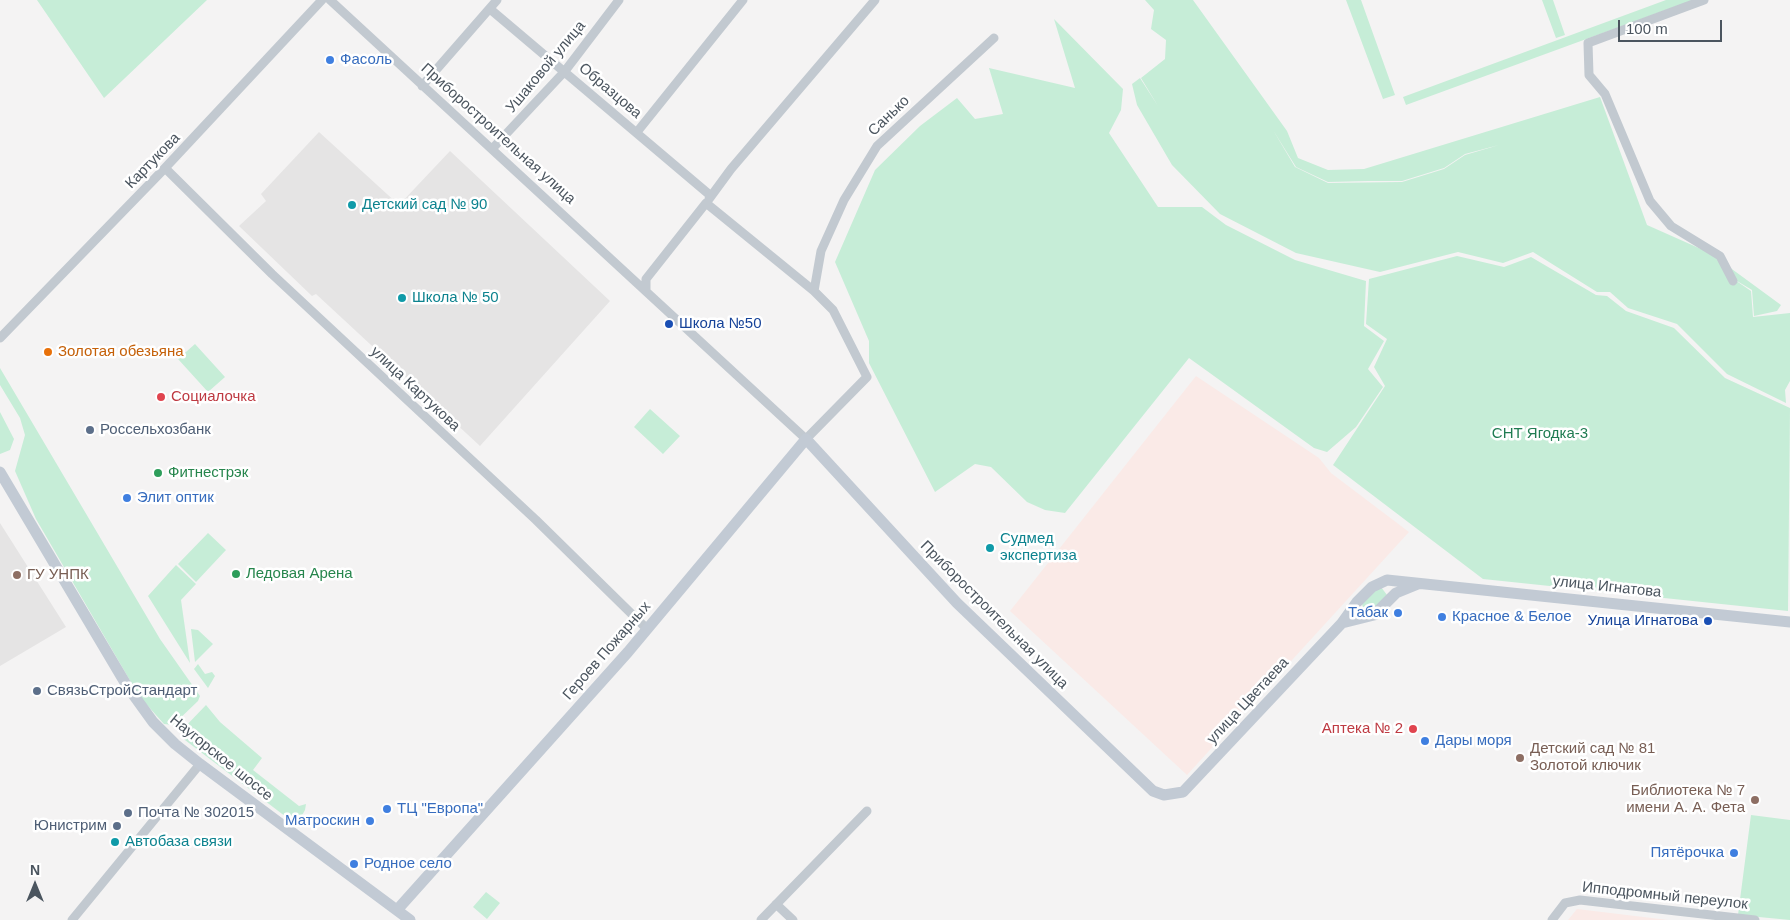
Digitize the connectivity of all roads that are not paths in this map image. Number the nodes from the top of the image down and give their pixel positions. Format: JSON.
{"nodes":[{"id":1,"x":322,"y":0,"type":"edge"},
{"id":2,"x":330,"y":0,"type":"edge"},
{"id":3,"x":497,"y":0,"type":"edge"},
{"id":4,"x":618,"y":0,"type":"edge"},
{"id":5,"x":742,"y":0,"type":"edge"},
{"id":6,"x":875,"y":0,"type":"edge"},
{"id":7,"x":1704,"y":0,"type":"edge"},
{"id":8,"x":490,"y":9,"type":"junction"},
{"id":9,"x":994,"y":38,"type":"dead end"},
{"id":10,"x":564,"y":71,"type":"junction"},
{"id":11,"x":422,"y":86,"type":"junction"},
{"id":12,"x":637,"y":132,"type":"junction"},
{"id":13,"x":492,"y":149,"type":"junction"},
{"id":14,"x":165,"y":168,"type":"junction"},
{"id":15,"x":709,"y":200,"type":"junction"},
{"id":16,"x":1733,"y":281,"type":"dead end"},
{"id":17,"x":646,"y":290,"type":"junction"},
{"id":18,"x":814,"y":291,"type":"junction"},
{"id":19,"x":0,"y":338,"type":"edge"},
{"id":20,"x":806,"y":439,"type":"junction"},
{"id":21,"x":0,"y":472,"type":"edge"},
{"id":22,"x":1420,"y":583,"type":"junction"},
{"id":23,"x":1378,"y":584,"type":"junction"},
{"id":24,"x":1389,"y":600,"type":"junction"},
{"id":25,"x":1357,"y":602,"type":"junction"},
{"id":26,"x":1368,"y":617,"type":"junction"},
{"id":27,"x":1790,"y":622,"type":"edge"},
{"id":28,"x":1342,"y":623,"type":"junction"},
{"id":29,"x":647,"y":628,"type":"junction"},
{"id":30,"x":200,"y":764,"type":"junction"},
{"id":31,"x":1172,"y":795,"type":"joint"},
{"id":32,"x":866,"y":811,"type":"dead end"},
{"id":33,"x":776,"y":904,"type":"junction"},
{"id":34,"x":397,"y":910,"type":"junction"},
{"id":35,"x":72,"y":920,"type":"edge"},
{"id":36,"x":410,"y":920,"type":"edge"},
{"id":37,"x":761,"y":920,"type":"edge"},
{"id":38,"x":794,"y":920,"type":"edge"},
{"id":39,"x":1552,"y":920,"type":"edge"},
{"id":40,"x":1755,"y":920,"type":"edge"}],
"edges":[{"from":1,"to":14,"type":"street","name":"Картукова"},
{"from":2,"to":11,"type":"street","name":"Приборостроительная улица"},
{"from":3,"to":8,"type":"street"},
{"from":4,"to":10,"type":"street","name":"Ушаковой улица"},
{"from":5,"to":12,"type":"street"},
{"from":6,"to":15,"type":"street"},
{"from":7,"to":16,"type":"street"},
{"from":8,"to":10,"type":"street","name":"Образцова"},
{"from":8,"to":11,"type":"street"},
{"from":9,"to":18,"type":"street","name":"Санько"},
{"from":10,"to":12,"type":"street","name":"Образцова"},
{"from":10,"to":13,"type":"street","name":"Ушаковой улица"},
{"from":11,"to":13,"type":"street","name":"Приборостроительная улица"},
{"from":12,"to":15,"type":"street","name":"Образцова"},
{"from":13,"to":17,"type":"street","name":"Приборостроительная улица"},
{"from":14,"to":19,"type":"street","name":"Картукова"},
{"from":14,"to":29,"type":"street","name":"улица Картукова"},
{"from":15,"to":17,"type":"street"},
{"from":15,"to":18,"type":"street"},
{"from":17,"to":20,"type":"street","name":"Приборостроительная улица"},
{"from":18,"to":20,"type":"street"},
{"from":20,"to":29,"type":"main road","name":"Героев Пожарных"},
{"from":20,"to":31,"type":"main road","name":"Приборостроительная улица"},
{"from":21,"to":30,"type":"main road","name":"Наугорское шоссе"},
{"from":22,"to":23,"type":"main road","name":"улица Игнатова"},
{"from":22,"to":24,"type":"main road","name":"улица Игнатова"},
{"from":22,"to":27,"type":"main road","name":"улица Игнатова"},
{"from":23,"to":24,"type":"street"},
{"from":23,"to":25,"type":"main road","name":"улица Цветаева"},
{"from":24,"to":26,"type":"main road","name":"улица Игнатова"},
{"from":25,"to":26,"type":"street"},
{"from":25,"to":28,"type":"main road","name":"улица Цветаева"},
{"from":26,"to":28,"type":"main road"},
{"from":28,"to":31,"type":"main road","name":"улица Цветаева"},
{"from":29,"to":34,"type":"main road","name":"Героев Пожарных"},
{"from":30,"to":34,"type":"main road","name":"Наугорское шоссе"},
{"from":30,"to":35,"type":"street"},
{"from":32,"to":33,"type":"street"},
{"from":33,"to":37,"type":"street"},
{"from":33,"to":38,"type":"street"},
{"from":34,"to":36,"type":"main road","name":"Наугорское шоссе"},
{"from":39,"to":40,"type":"street","name":"Ипподромный переулок"}]}
